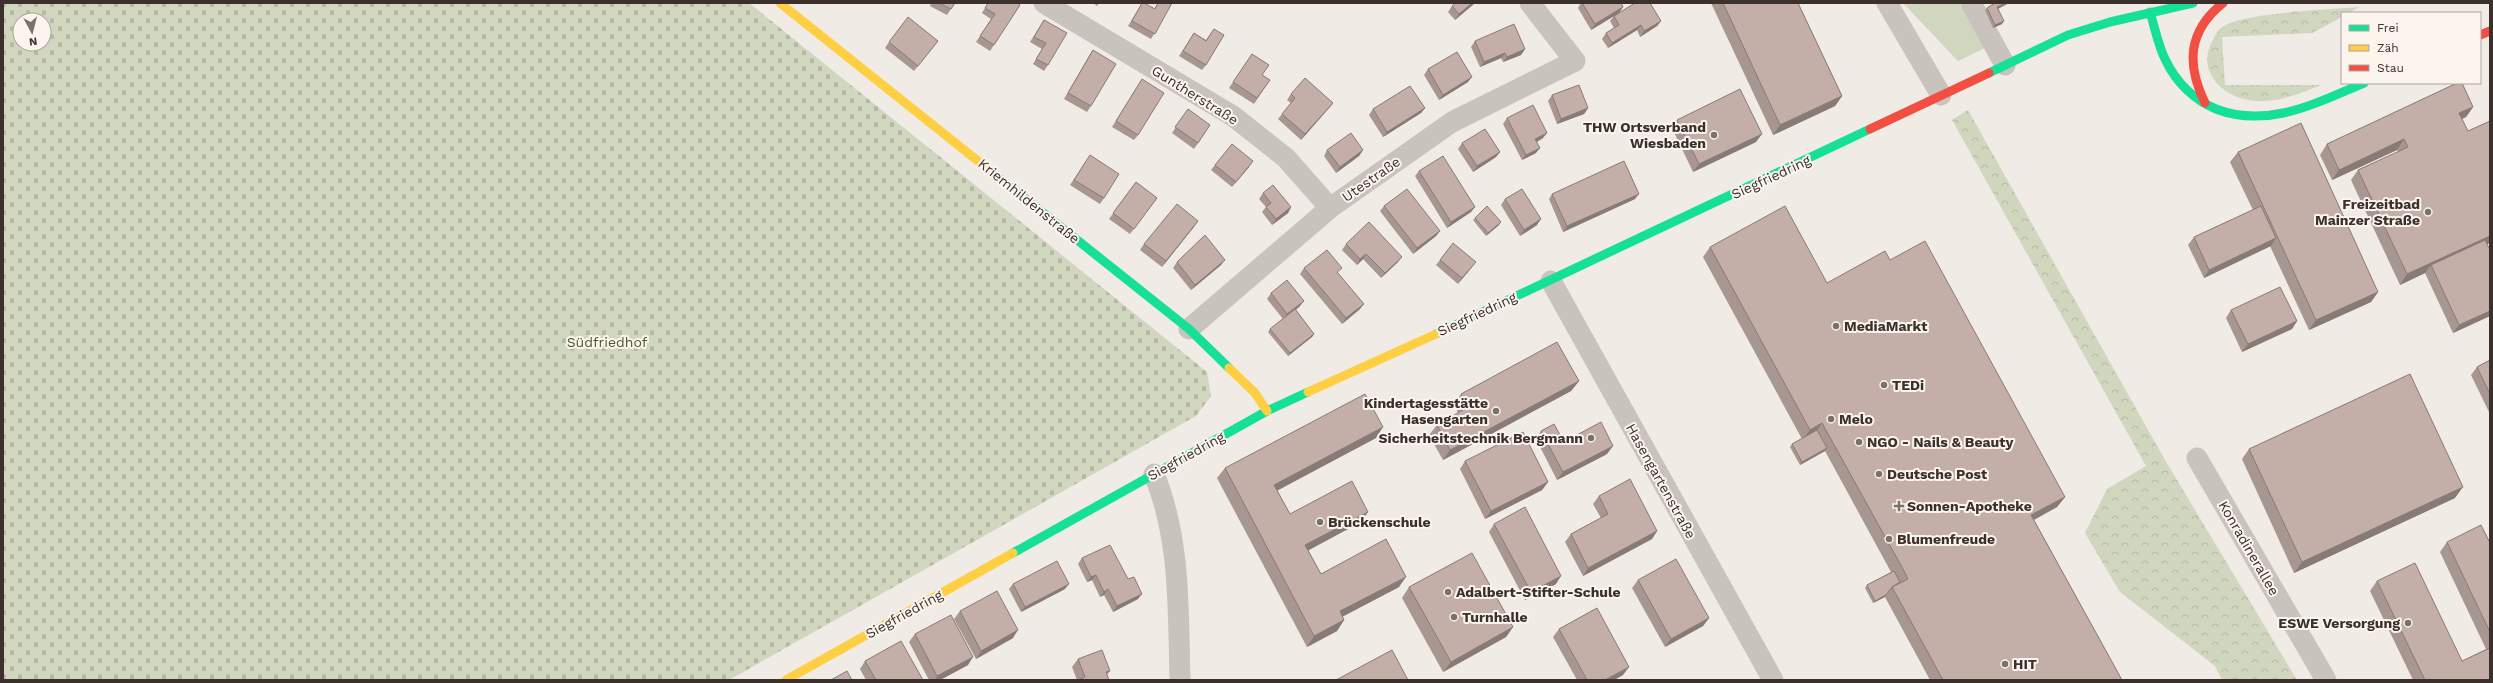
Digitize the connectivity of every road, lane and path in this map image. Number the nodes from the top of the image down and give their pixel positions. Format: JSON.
{"nodes":[{"id":1,"x":780,"y":3,"type":"edge"},
{"id":2,"x":1044,"y":3,"type":"edge"},
{"id":3,"x":1530,"y":3,"type":"edge"},
{"id":4,"x":1887,"y":3,"type":"edge"},
{"id":5,"x":1971,"y":3,"type":"edge"},
{"id":6,"x":2193,"y":3,"type":"edge"},
{"id":7,"x":2223,"y":3,"type":"edge"},
{"id":8,"x":2110,"y":11,"type":"dead end"},
{"id":9,"x":2150,"y":12,"type":"junction"},
{"id":10,"x":2068,"y":35,"type":"junction"},
{"id":11,"x":2005,"y":65,"type":"junction"},
{"id":12,"x":2362,"y":84,"type":"edge"},
{"id":13,"x":1941,"y":96,"type":"junction"},
{"id":14,"x":2206,"y":104,"type":"junction"},
{"id":15,"x":1330,"y":208,"type":"junction"},
{"id":16,"x":1551,"y":280,"type":"junction"},
{"id":17,"x":1189,"y":329,"type":"junction"},
{"id":18,"x":1267,"y":411,"type":"junction"},
{"id":19,"x":2197,"y":458,"type":"dead end"},
{"id":20,"x":1154,"y":474,"type":"junction"},
{"id":21,"x":786,"y":680,"type":"edge"},
{"id":22,"x":1180,"y":680,"type":"edge"},
{"id":23,"x":1773,"y":680,"type":"edge"},
{"id":24,"x":2326,"y":680,"type":"edge"}],
"edges":[{"from":1,"to":17,"type":"main road","name":"Kriemhildenstraße"},
{"from":2,"to":15,"type":"street","name":"Guntherstraße"},
{"from":3,"to":15,"type":"street","name":"Utestraße"},
{"from":4,"to":13,"type":"street"},
{"from":5,"to":11,"type":"street"},
{"from":6,"to":9,"type":"main road","name":"Siegfriedring"},
{"from":7,"to":14,"type":"main road"},
{"from":8,"to":10,"type":"main road"},
{"from":9,"to":10,"type":"main road","name":"Siegfriedring"},
{"from":9,"to":14,"type":"main road"},
{"from":10,"to":11,"type":"main road","name":"Siegfriedring"},
{"from":11,"to":13,"type":"main road","name":"Siegfriedring"},
{"from":12,"to":14,"type":"main road"},
{"from":13,"to":16,"type":"main road","name":"Siegfriedring"},
{"from":15,"to":17,"type":"street","name":"Utestraße"},
{"from":16,"to":18,"type":"main road","name":"Siegfriedring"},
{"from":16,"to":23,"type":"street","name":"Hasengartenstraße"},
{"from":17,"to":18,"type":"main road","name":"Kriemhildenstraße"},
{"from":18,"to":20,"type":"main road","name":"Siegfriedring"},
{"from":19,"to":24,"type":"street","name":"Konradinerallee"},
{"from":20,"to":21,"type":"main road","name":"Siegfriedring"},
{"from":20,"to":22,"type":"street"}]}
